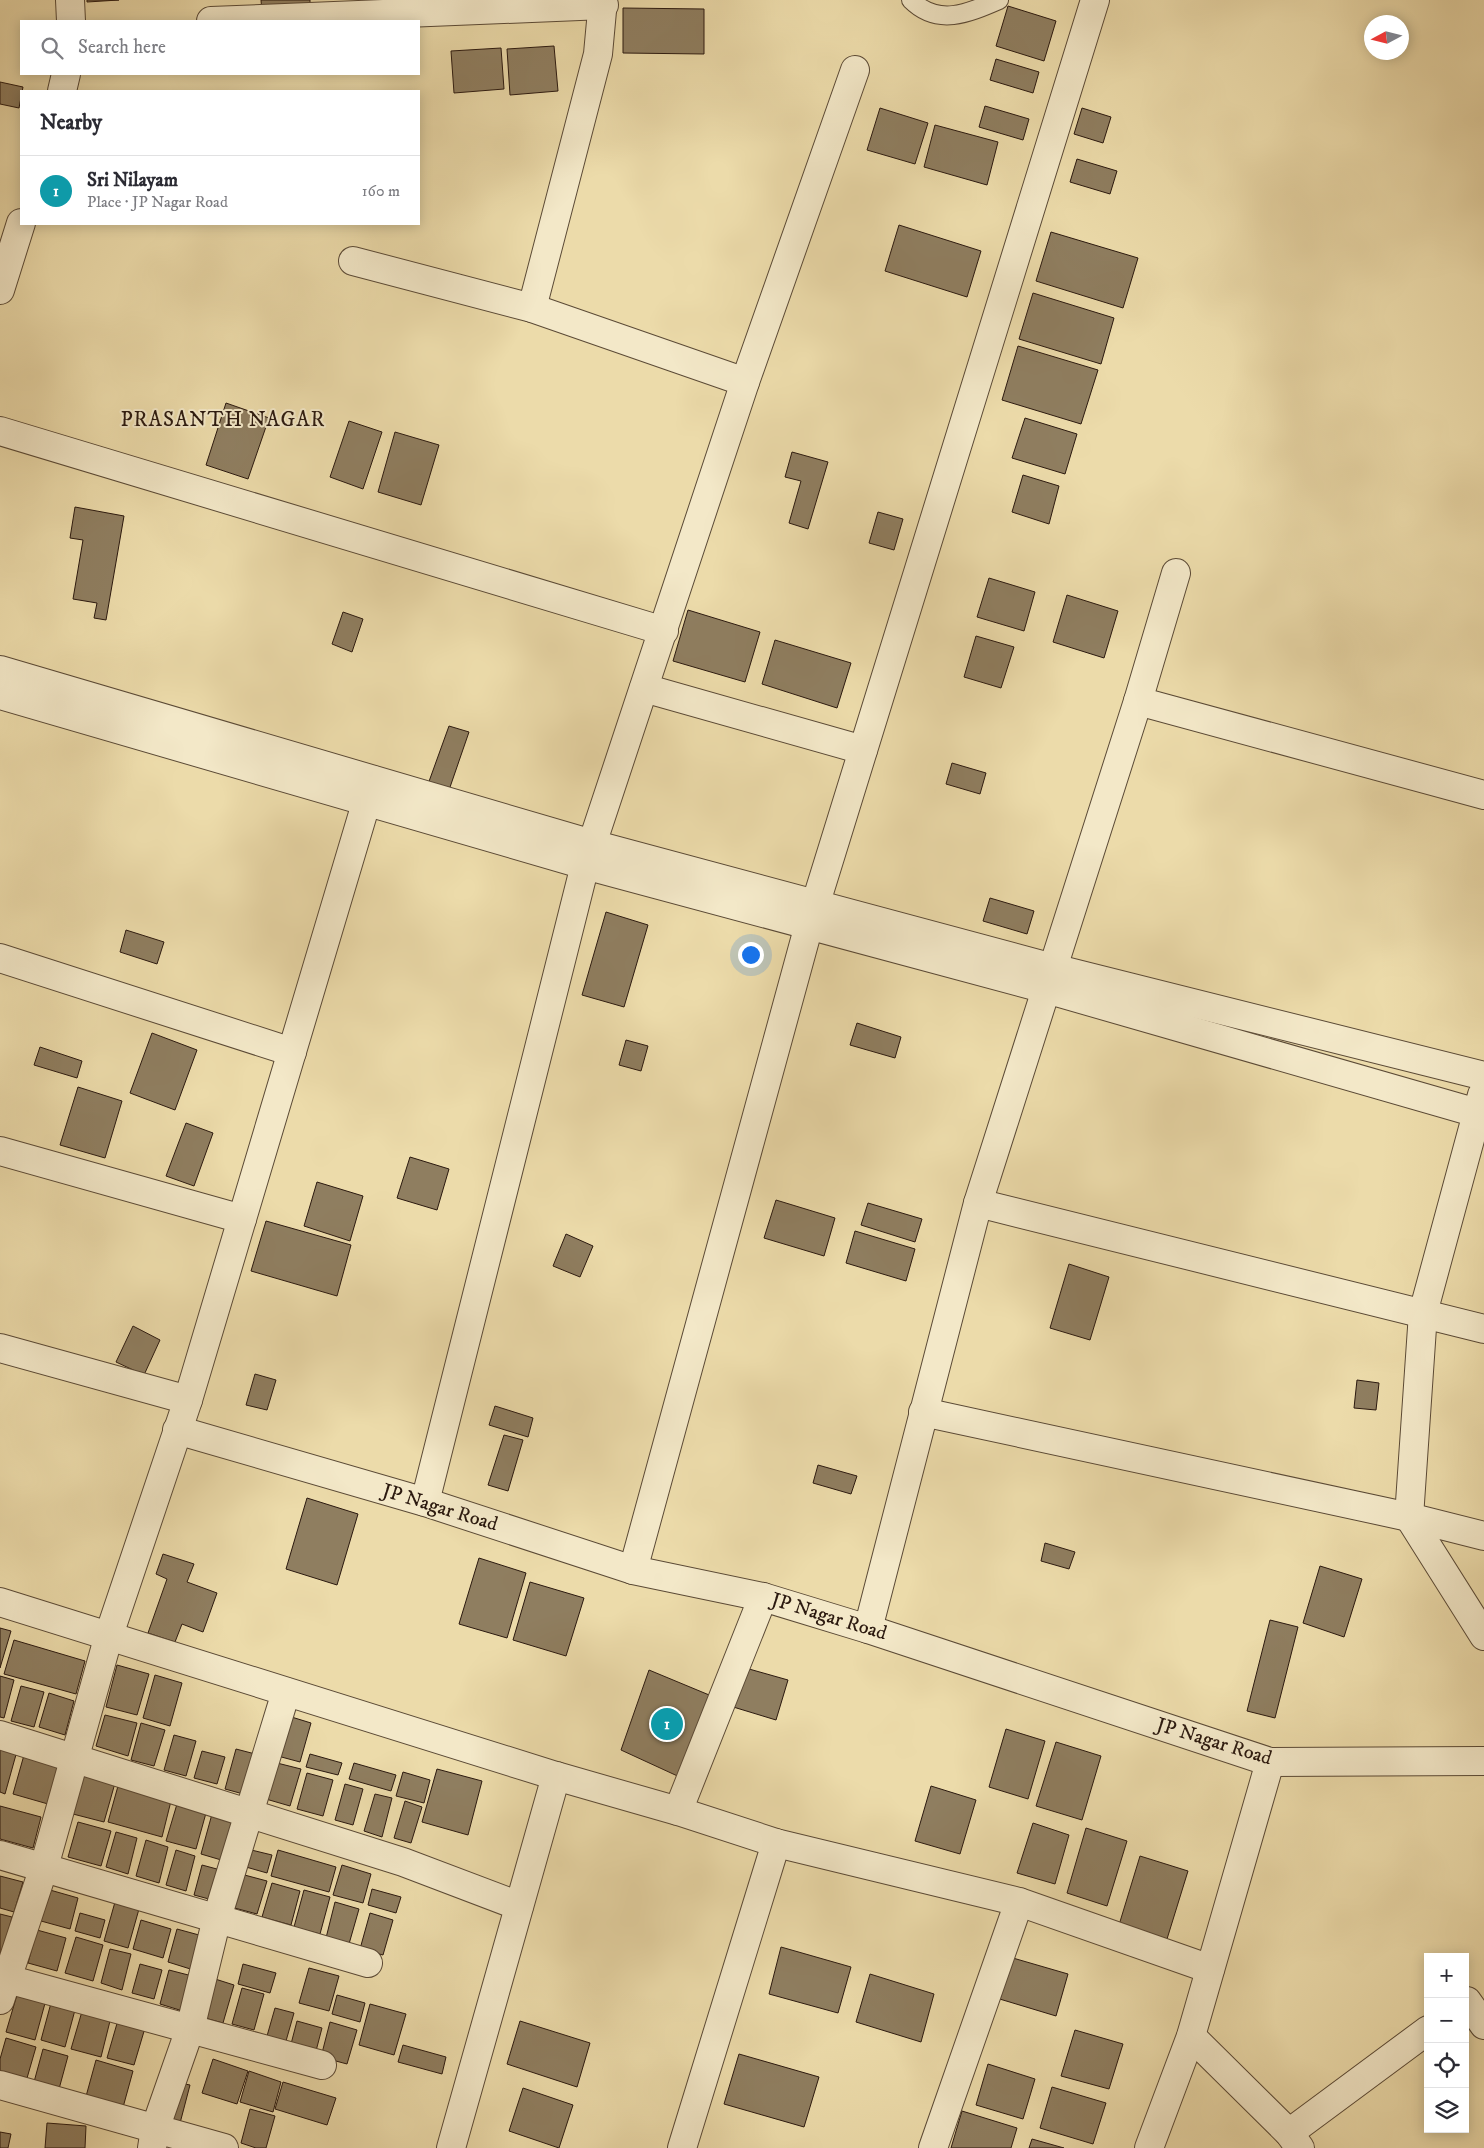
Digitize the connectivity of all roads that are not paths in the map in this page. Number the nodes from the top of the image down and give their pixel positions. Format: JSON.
{"nodes":[{"id":1,"x":70,"y":0,"type":"edge"},
{"id":2,"x":911,"y":0,"type":"edge"},
{"id":3,"x":999,"y":0,"type":"edge"},
{"id":4,"x":1095,"y":0,"type":"edge"},
{"id":5,"x":604,"y":3,"type":"edge"},
{"id":6,"x":71,"y":20,"type":"edge"},
{"id":7,"x":233,"y":20,"type":"edge"},
{"id":8,"x":855,"y":70,"type":"dead end"},
{"id":9,"x":66,"y":75,"type":"edge"},
{"id":10,"x":62,"y":90,"type":"edge"},
{"id":11,"x":20,"y":225,"type":"edge"},
{"id":12,"x":353,"y":261,"type":"dead end"},
{"id":13,"x":0,"y":290,"type":"edge"},
{"id":14,"x":532,"y":308,"type":"junction"},
{"id":15,"x":745,"y":382,"type":"junction"},
{"id":16,"x":0,"y":431,"type":"edge"},
{"id":17,"x":1176,"y":573,"type":"dead end"},
{"id":18,"x":664,"y":631,"type":"junction"},
{"id":19,"x":0,"y":670,"type":"edge"},
{"id":20,"x":644,"y":688,"type":"junction"},
{"id":21,"x":0,"y":695,"type":"edge"},
{"id":22,"x":1138,"y":701,"type":"junction"},
{"id":23,"x":863,"y":750,"type":"junction"},
{"id":24,"x":370,"y":791,"type":"junction"},
{"id":25,"x":1484,"y":794,"type":"edge"},
{"id":26,"x":589,"y":854,"type":"junction"},
{"id":27,"x":812,"y":914,"type":"junction"},
{"id":28,"x":0,"y":958,"type":"edge"},
{"id":29,"x":1050,"y":979,"type":"junction"},
{"id":30,"x":292,"y":1052,"type":"junction"},
{"id":31,"x":1484,"y":1076,"type":"edge"},
{"id":32,"x":1484,"y":1086,"type":"edge"},
{"id":33,"x":1480,"y":1114,"type":"edge"},
{"id":34,"x":0,"y":1150,"type":"edge"},
{"id":35,"x":978,"y":1203,"type":"junction"},
{"id":36,"x":242,"y":1219,"type":"junction"},
{"id":37,"x":1423,"y":1313,"type":"junction"},
{"id":38,"x":1484,"y":1329,"type":"edge"},
{"id":39,"x":0,"y":1348,"type":"edge"},
{"id":40,"x":188,"y":1400,"type":"junction"},
{"id":41,"x":923,"y":1412,"type":"junction"},
{"id":42,"x":178,"y":1430,"type":"junction"},
{"id":43,"x":425,"y":1502,"type":"junction"},
{"id":44,"x":1409,"y":1518,"type":"junction"},
{"id":45,"x":1484,"y":1536,"type":"edge"},
{"id":46,"x":633,"y":1570,"type":"junction"},
{"id":47,"x":763,"y":1597,"type":"junction"},
{"id":48,"x":0,"y":1602,"type":"edge"},
{"id":49,"x":868,"y":1629,"type":"junction"},
{"id":50,"x":109,"y":1635,"type":"junction"},
{"id":51,"x":1484,"y":1636,"type":"edge"},
{"id":52,"x":286,"y":1692,"type":"junction"},
{"id":53,"x":0,"y":1735,"type":"edge"},
{"id":54,"x":75,"y":1760,"type":"junction"},
{"id":55,"x":1270,"y":1762,"type":"junction"},
{"id":56,"x":1484,"y":1762,"type":"edge"},
{"id":57,"x":556,"y":1776,"type":"junction"},
{"id":58,"x":678,"y":1811,"type":"junction"},
{"id":59,"x":250,"y":1812,"type":"junction"},
{"id":60,"x":776,"y":1843,"type":"junction"},
{"id":61,"x":0,"y":1855,"type":"edge"},
{"id":62,"x":44,"y":1867,"type":"junction"},
{"id":63,"x":1019,"y":1902,"type":"junction"},
{"id":64,"x":519,"y":1906,"type":"junction"},
{"id":65,"x":217,"y":1918,"type":"junction"},
{"id":66,"x":368,"y":1963,"type":"dead end"},
{"id":67,"x":1210,"y":1969,"type":"junction"},
{"id":68,"x":2,"y":1985,"type":"edge"},
{"id":69,"x":1472,"y":1997,"type":"edge"},
{"id":70,"x":1484,"y":2025,"type":"edge"},
{"id":71,"x":190,"y":2029,"type":"junction"},
{"id":72,"x":1424,"y":2033,"type":"edge"},
{"id":73,"x":1191,"y":2036,"type":"junction"},
{"id":74,"x":322,"y":2065,"type":"dead end"},
{"id":75,"x":0,"y":2085,"type":"edge"},
{"id":76,"x":154,"y":2138,"type":"edge"},
{"id":77,"x":1295,"y":2140,"type":"edge"},
{"id":78,"x":224,"y":2148,"type":"edge"},
{"id":79,"x":451,"y":2148,"type":"edge"},
{"id":80,"x":682,"y":2148,"type":"edge"},
{"id":81,"x":932,"y":2148,"type":"edge"},
{"id":82,"x":1149,"y":2148,"type":"edge"}],
"edges":[{"from":1,"to":6,"type":"street"},
{"from":2,"to":3,"type":"lane"},
{"from":4,"to":23,"type":"street"},
{"from":5,"to":7,"type":"street"},
{"from":5,"to":14,"type":"street"},
{"from":8,"to":15,"type":"street"},
{"from":9,"to":10,"type":"street"},
{"from":11,"to":13,"type":"street"},
{"from":12,"to":14,"type":"street"},
{"from":14,"to":15,"type":"street"},
{"from":15,"to":18,"type":"street"},
{"from":16,"to":18,"type":"street"},
{"from":17,"to":22,"type":"street"},
{"from":18,"to":20,"type":"street"},
{"from":19,"to":24,"type":"street"},
{"from":20,"to":23,"type":"street"},
{"from":20,"to":26,"type":"street"},
{"from":21,"to":24,"type":"street"},
{"from":22,"to":25,"type":"street"},
{"from":22,"to":29,"type":"street"},
{"from":23,"to":27,"type":"street"},
{"from":24,"to":26,"type":"street"},
{"from":24,"to":30,"type":"street"},
{"from":26,"to":27,"type":"street"},
{"from":26,"to":43,"type":"street"},
{"from":27,"to":29,"type":"street"},
{"from":27,"to":46,"type":"street"},
{"from":28,"to":30,"type":"street"},
{"from":29,"to":31,"type":"street"},
{"from":29,"to":33,"type":"street"},
{"from":29,"to":35,"type":"street"},
{"from":30,"to":36,"type":"street"},
{"from":32,"to":33,"type":"street"},
{"from":33,"to":37,"type":"street"},
{"from":34,"to":36,"type":"street"},
{"from":35,"to":37,"type":"street"},
{"from":35,"to":41,"type":"street"},
{"from":36,"to":40,"type":"street"},
{"from":37,"to":38,"type":"street"},
{"from":37,"to":44,"type":"street"},
{"from":39,"to":40,"type":"street"},
{"from":40,"to":42,"type":"street"},
{"from":41,"to":44,"type":"street"},
{"from":41,"to":49,"type":"street"},
{"from":42,"to":43,"type":"street","name":"JP Nagar Road"},
{"from":42,"to":50,"type":"street"},
{"from":43,"to":46,"type":"street","name":"JP Nagar Road"},
{"from":44,"to":45,"type":"street"},
{"from":44,"to":51,"type":"street"},
{"from":46,"to":47,"type":"street","name":"JP Nagar Road"},
{"from":47,"to":49,"type":"street","name":"JP Nagar Road"},
{"from":47,"to":58,"type":"street"},
{"from":48,"to":50,"type":"street"},
{"from":49,"to":55,"type":"street","name":"JP Nagar Road"},
{"from":50,"to":52,"type":"street"},
{"from":50,"to":54,"type":"street"},
{"from":52,"to":57,"type":"street"},
{"from":52,"to":59,"type":"street"},
{"from":53,"to":54,"type":"street"},
{"from":54,"to":59,"type":"street"},
{"from":54,"to":62,"type":"street"},
{"from":55,"to":56,"type":"street","name":"JP Nagar Road"},
{"from":55,"to":67,"type":"street"},
{"from":57,"to":58,"type":"street"},
{"from":57,"to":64,"type":"street"},
{"from":58,"to":60,"type":"street"},
{"from":59,"to":64,"type":"street"},
{"from":59,"to":65,"type":"street"},
{"from":60,"to":63,"type":"street"},
{"from":60,"to":80,"type":"street"},
{"from":61,"to":62,"type":"street"},
{"from":62,"to":65,"type":"street"},
{"from":62,"to":68,"type":"street"},
{"from":63,"to":67,"type":"street"},
{"from":63,"to":81,"type":"street"},
{"from":64,"to":79,"type":"street"},
{"from":65,"to":66,"type":"street"},
{"from":65,"to":71,"type":"street"},
{"from":67,"to":73,"type":"street"},
{"from":68,"to":71,"type":"street"},
{"from":69,"to":70,"type":"street"},
{"from":71,"to":74,"type":"street"},
{"from":71,"to":76,"type":"street"},
{"from":72,"to":77,"type":"street"},
{"from":73,"to":77,"type":"street"},
{"from":73,"to":82,"type":"street"},
{"from":75,"to":76,"type":"street"},
{"from":76,"to":78,"type":"street"}]}
